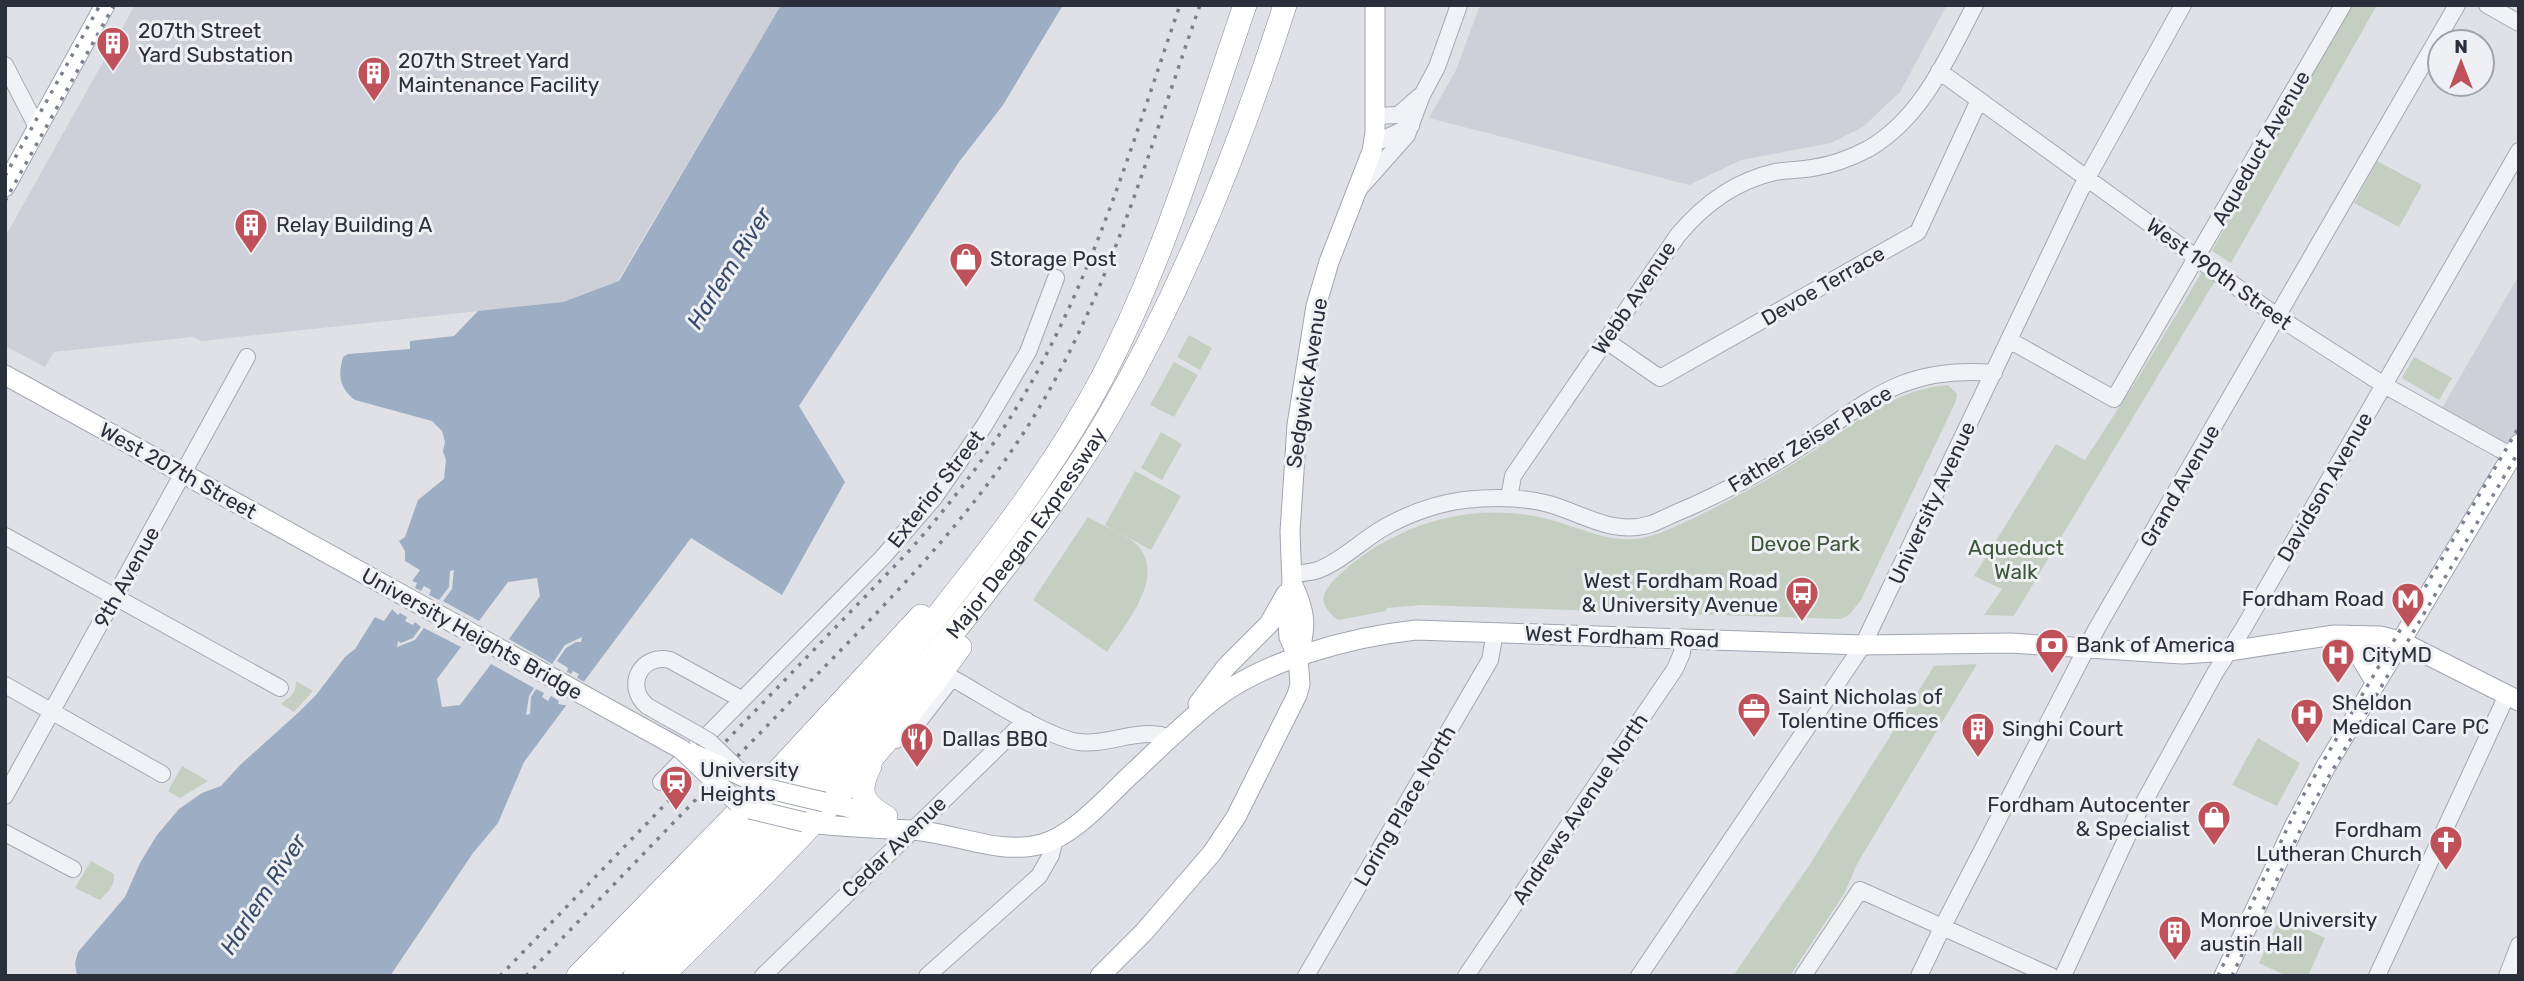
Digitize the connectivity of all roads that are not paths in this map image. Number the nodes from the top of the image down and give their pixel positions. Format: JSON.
{"nodes":[{"id":1,"x":105,"y":5,"type":"edge"},
{"id":2,"x":1245,"y":5,"type":"edge"},
{"id":3,"x":1285,"y":5,"type":"edge"},
{"id":4,"x":1375,"y":5,"type":"edge"},
{"id":5,"x":1459,"y":5,"type":"edge"},
{"id":6,"x":1975,"y":5,"type":"edge"},
{"id":7,"x":2183,"y":5,"type":"edge"},
{"id":8,"x":2343,"y":5,"type":"edge"},
{"id":9,"x":2458,"y":5,"type":"edge"},
{"id":10,"x":2487,"y":5,"type":"edge"},
{"id":11,"x":2519,"y":23,"type":"edge"},
{"id":12,"x":5,"y":65,"type":"edge"},
{"id":13,"x":1939,"y":71,"type":"junction"},
{"id":14,"x":1422,"y":95,"type":"junction"},
{"id":15,"x":1979,"y":100,"type":"junction"},
{"id":16,"x":1375,"y":116,"type":"junction"},
{"id":17,"x":1411,"y":126,"type":"junction"},
{"id":18,"x":38,"y":129,"type":"junction"},
{"id":19,"x":1372,"y":148,"type":"junction"},
{"id":20,"x":2519,"y":151,"type":"edge"},
{"id":21,"x":2087,"y":178,"type":"junction"},
{"id":22,"x":5,"y":187,"type":"edge"},
{"id":23,"x":1358,"y":190,"type":"junction"},
{"id":24,"x":2197,"y":259,"type":"junction"},
{"id":25,"x":1056,"y":278,"type":"dead end"},
{"id":26,"x":2278,"y":317,"type":"junction"},
{"id":27,"x":2009,"y":340,"type":"junction"},
{"id":28,"x":1605,"y":341,"type":"junction"},
{"id":29,"x":247,"y":356,"type":"dead end"},
{"id":30,"x":1994,"y":373,"type":"junction"},
{"id":31,"x":5,"y":375,"type":"edge"},
{"id":32,"x":2384,"y":385,"type":"junction"},
{"id":33,"x":2516,"y":453,"type":"edge"},
{"id":34,"x":185,"y":474,"type":"junction"},
{"id":35,"x":1509,"y":498,"type":"junction"},
{"id":36,"x":1044,"y":515,"type":"junction"},
{"id":37,"x":1013,"y":520,"type":"junction"},
{"id":38,"x":5,"y":536,"type":"edge"},
{"id":39,"x":351,"y":566,"type":"joint"},
{"id":40,"x":1292,"y":579,"type":"junction"},
{"id":41,"x":116,"y":597,"type":"junction"},
{"id":42,"x":1495,"y":633,"type":"junction"},
{"id":43,"x":2347,"y":635,"type":"junction"},
{"id":44,"x":1683,"y":638,"type":"junction"},
{"id":45,"x":2400,"y":641,"type":"junction"},
{"id":46,"x":1863,"y":645,"type":"junction"},
{"id":47,"x":2087,"y":648,"type":"junction"},
{"id":48,"x":2229,"y":651,"type":"junction"},
{"id":49,"x":1298,"y":657,"type":"junction"},
{"id":50,"x":2375,"y":683,"type":"junction"},
{"id":51,"x":5,"y":685,"type":"edge"},
{"id":52,"x":280,"y":688,"type":"dead end"},
{"id":53,"x":2513,"y":698,"type":"edge"},
{"id":54,"x":741,"y":699,"type":"junction"},
{"id":55,"x":593,"y":701,"type":"joint"},
{"id":56,"x":52,"y":711,"type":"junction"},
{"id":57,"x":1026,"y":720,"type":"junction"},
{"id":58,"x":680,"y":724,"type":"junction"},
{"id":59,"x":1173,"y":735,"type":"junction"},
{"id":60,"x":681,"y":749,"type":"junction"},
{"id":61,"x":877,"y":755,"type":"junction"},
{"id":62,"x":162,"y":774,"type":"dead end"},
{"id":63,"x":661,"y":782,"type":"dead end"},
{"id":64,"x":759,"y":784,"type":"junction"},
{"id":65,"x":5,"y":796,"type":"edge"},
{"id":66,"x":828,"y":803,"type":"junction"},
{"id":67,"x":744,"y":806,"type":"junction"},
{"id":68,"x":886,"y":817,"type":"junction"},
{"id":69,"x":810,"y":823,"type":"junction"},
{"id":70,"x":911,"y":830,"type":"junction"},
{"id":71,"x":5,"y":833,"type":"edge"},
{"id":72,"x":1055,"y":839,"type":"junction"},
{"id":73,"x":72,"y":869,"type":"dead end"},
{"id":74,"x":1943,"y":926,"type":"junction"},
{"id":75,"x":2519,"y":945,"type":"edge"},
{"id":76,"x":578,"y":976,"type":"edge"},
{"id":77,"x":603,"y":976,"type":"edge"},
{"id":78,"x":635,"y":976,"type":"edge"},
{"id":79,"x":662,"y":976,"type":"edge"},
{"id":80,"x":763,"y":976,"type":"edge"},
{"id":81,"x":927,"y":976,"type":"edge"},
{"id":82,"x":1100,"y":976,"type":"edge"},
{"id":83,"x":1306,"y":976,"type":"edge"},
{"id":84,"x":1466,"y":976,"type":"edge"},
{"id":85,"x":1639,"y":976,"type":"edge"},
{"id":86,"x":1803,"y":976,"type":"edge"},
{"id":87,"x":1919,"y":976,"type":"edge"},
{"id":88,"x":2051,"y":976,"type":"edge"},
{"id":89,"x":2063,"y":976,"type":"edge"},
{"id":90,"x":2224,"y":976,"type":"edge"},
{"id":91,"x":2377,"y":976,"type":"edge"},
{"id":92,"x":2507,"y":976,"type":"edge"}],
"edges":[{"from":1,"to":18,"type":"main road"},
{"from":2,"to":37,"type":"highway","name":"Major Deegan Expressway"},
{"from":3,"to":36,"type":"highway","name":"Major Deegan Expressway"},
{"from":4,"to":16,"type":"main road","name":"Sedgwick Avenue"},
{"from":5,"to":14,"type":"street","name":"Sedgwick Avenue"},
{"from":6,"to":13,"type":"street","name":"Webb Avenue"},
{"from":7,"to":21,"type":"street","name":"University Avenue"},
{"from":8,"to":24,"type":"street","name":"Aqueduct Avenue"},
{"from":9,"to":26,"type":"street","name":"Grand Avenue"},
{"from":10,"to":11,"type":"street"},
{"from":12,"to":18,"type":"street"},
{"from":13,"to":15,"type":"street","name":"West 190th Street"},
{"from":13,"to":28,"type":"street","name":"Webb Avenue"},
{"from":14,"to":16,"type":"street","name":"Sedgwick Avenue"},
{"from":14,"to":17,"type":"street","name":"Sedgwick Avenue"},
{"from":15,"to":21,"type":"street","name":"West 190th Street"},
{"from":15,"to":28,"type":"street","name":"Devoe Terrace"},
{"from":16,"to":19,"type":"main road","name":"Sedgwick Avenue"},
{"from":17,"to":19,"type":"street"},
{"from":17,"to":23,"type":"street","name":"Sedgwick Avenue"},
{"from":18,"to":22,"type":"main road"},
{"from":19,"to":23,"type":"main road","name":"Sedgwick Avenue"},
{"from":20,"to":32,"type":"street","name":"Davidson Avenue"},
{"from":21,"to":24,"type":"street","name":"West 190th Street"},
{"from":21,"to":27,"type":"street","name":"University Avenue"},
{"from":23,"to":40,"type":"main road","name":"Sedgwick Avenue"},
{"from":24,"to":26,"type":"street","name":"West 190th Street"},
{"from":24,"to":27,"type":"street","name":"Aqueduct Avenue"},
{"from":25,"to":54,"type":"street","name":"Exterior Street"},
{"from":26,"to":32,"type":"street","name":"West 190th Street"},
{"from":26,"to":47,"type":"street","name":"Grand Avenue"},
{"from":27,"to":30,"type":"street","name":"University Avenue"},
{"from":28,"to":35,"type":"street","name":"Webb Avenue"},
{"from":29,"to":34,"type":"street","name":"9th Avenue"},
{"from":30,"to":35,"type":"street","name":"Father Zeiser Place"},
{"from":30,"to":46,"type":"street","name":"University Avenue"},
{"from":31,"to":34,"type":"main road","name":"West 207th Street"},
{"from":32,"to":33,"type":"street","name":"West 190th Street"},
{"from":32,"to":48,"type":"street","name":"Davidson Avenue"},
{"from":33,"to":45,"type":"main road"},
{"from":34,"to":39,"type":"main road","name":"West 207th Street"},
{"from":34,"to":41,"type":"street","name":"9th Avenue"},
{"from":35,"to":40,"type":"street"},
{"from":36,"to":61,"type":"highway"},
{"from":36,"to":78,"type":"highway","name":"Major Deegan Expressway"},
{"from":37,"to":64,"type":"highway"},
{"from":37,"to":77,"type":"highway","name":"Major Deegan Expressway"},
{"from":38,"to":41,"type":"street"},
{"from":39,"to":55,"type":"main road","name":"University Heights Bridge"},
{"from":40,"to":49,"type":"main road","name":"Sedgwick Avenue"},
{"from":40,"to":59,"type":"main road"},
{"from":41,"to":52,"type":"street"},
{"from":41,"to":56,"type":"street","name":"9th Avenue"},
{"from":42,"to":44,"type":"main road","name":"West Fordham Road"},
{"from":42,"to":49,"type":"main road","name":"West Fordham Road"},
{"from":42,"to":83,"type":"street","name":"Loring Place North"},
{"from":43,"to":45,"type":"main road","name":"West Fordham Road"},
{"from":43,"to":48,"type":"main road","name":"West Fordham Road"},
{"from":43,"to":50,"type":"main road"},
{"from":44,"to":46,"type":"main road","name":"West Fordham Road"},
{"from":44,"to":84,"type":"street","name":"Andrews Avenue North"},
{"from":45,"to":50,"type":"main road"},
{"from":45,"to":53,"type":"main road","name":"West Fordham Road"},
{"from":46,"to":47,"type":"main road","name":"West Fordham Road"},
{"from":46,"to":85,"type":"street","name":"University Avenue"},
{"from":47,"to":48,"type":"main road","name":"West Fordham Road"},
{"from":47,"to":74,"type":"street","name":"Grand Avenue"},
{"from":48,"to":89,"type":"street","name":"Davidson Avenue"},
{"from":49,"to":59,"type":"main road","name":"West Fordham Road"},
{"from":49,"to":82,"type":"main road","name":"Sedgwick Avenue"},
{"from":50,"to":90,"type":"main road"},
{"from":51,"to":56,"type":"street"},
{"from":53,"to":91,"type":"street"},
{"from":54,"to":58,"type":"street"},
{"from":54,"to":63,"type":"street","name":"Exterior Street"},
{"from":55,"to":60,"type":"main road","name":"West Fordham Road"},
{"from":56,"to":62,"type":"street"},
{"from":56,"to":65,"type":"street","name":"9th Avenue"},
{"from":57,"to":59,"type":"street"},
{"from":57,"to":61,"type":"street"},
{"from":57,"to":70,"type":"street","name":"Cedar Avenue"},
{"from":58,"to":60,"type":"street"},
{"from":58,"to":64,"type":"street","bridge":true},
{"from":59,"to":72,"type":"main road","name":"West Fordham Road"},
{"from":60,"to":64,"type":"main road","name":"West Fordham Road","bridge":true},
{"from":60,"to":67,"type":"main road","name":"West Fordham Road","bridge":true},
{"from":61,"to":66,"type":"highway"},
{"from":61,"to":68,"type":"highway"},
{"from":64,"to":66,"type":"main road","name":"West Fordham Road","bridge":true},
{"from":64,"to":67,"type":"highway"},
{"from":66,"to":68,"type":"main road","name":"West Fordham Road"},
{"from":66,"to":69,"type":"highway"},
{"from":67,"to":69,"type":"main road","name":"West Fordham Road","bridge":true},
{"from":67,"to":76,"type":"highway"},
{"from":68,"to":70,"type":"main road","name":"West Fordham Road"},
{"from":69,"to":70,"type":"main road","name":"West Fordham Road"},
{"from":69,"to":79,"type":"highway"},
{"from":70,"to":72,"type":"main road","name":"West Fordham Road"},
{"from":70,"to":80,"type":"street","name":"Cedar Avenue"},
{"from":71,"to":73,"type":"street"},
{"from":72,"to":81,"type":"street"},
{"from":74,"to":86,"type":"street"},
{"from":74,"to":87,"type":"street","name":"Grand Avenue"},
{"from":74,"to":88,"type":"street"},
{"from":75,"to":92,"type":"street"}]}
